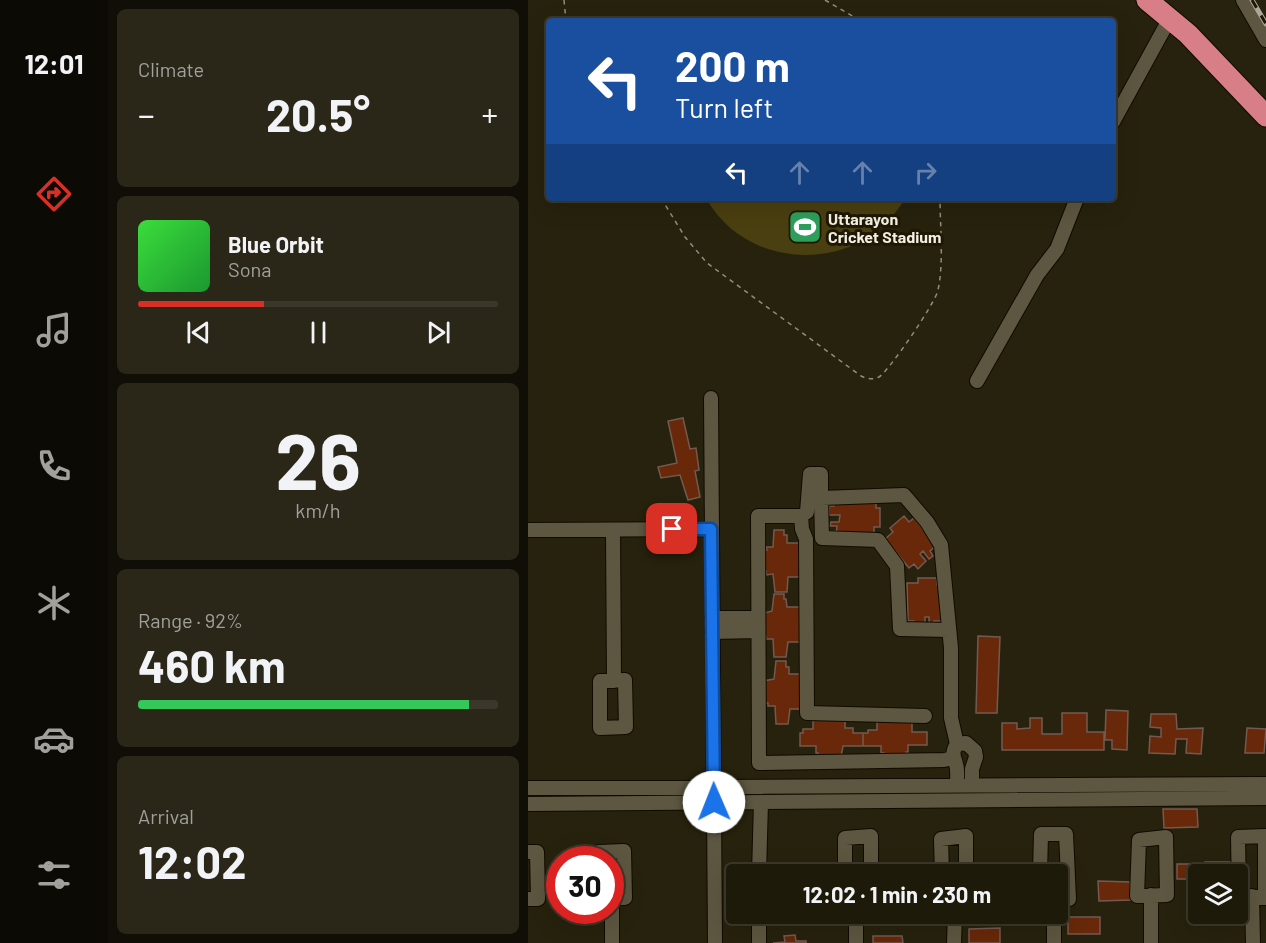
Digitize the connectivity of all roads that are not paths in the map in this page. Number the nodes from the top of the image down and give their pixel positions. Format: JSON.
{"nodes":[{"id":1,"x":1147,"y":0,"type":"edge"},
{"id":2,"x":1243,"y":0,"type":"edge"},
{"id":3,"x":1170,"y":18,"type":"junction"},
{"id":4,"x":1266,"y":40,"type":"edge"},
{"id":5,"x":1266,"y":116,"type":"edge"},
{"id":6,"x":1116,"y":117,"type":"edge"},
{"id":7,"x":1076,"y":201,"type":"edge"},
{"id":8,"x":977,"y":381,"type":"dead end"},
{"id":9,"x":711,"y":398,"type":"dead end"},
{"id":10,"x":821,"y":498,"type":"junction"},
{"id":11,"x":801,"y":516,"type":"junction"},
{"id":12,"x":711,"y":529,"type":"junction"},
{"id":13,"x":528,"y":530,"type":"edge"},
{"id":14,"x":612,"y":530,"type":"junction"},
{"id":15,"x":758,"y":624,"type":"junction"},
{"id":16,"x":712,"y":625,"type":"junction"},
{"id":17,"x":949,"y":630,"type":"junction"},
{"id":18,"x":614,"y":681,"type":"dead end"},
{"id":19,"x":925,"y":716,"type":"dead end"},
{"id":20,"x":955,"y":751,"type":"junction"},
{"id":21,"x":1266,"y":784,"type":"edge"},
{"id":22,"x":957,"y":786,"type":"junction"},
{"id":23,"x":972,"y":786,"type":"junction"},
{"id":24,"x":714,"y":787,"type":"junction"},
{"id":25,"x":528,"y":788,"type":"edge"},
{"id":26,"x":1266,"y":798,"type":"edge"},
{"id":27,"x":714,"y":802,"type":"junction"},
{"id":28,"x":761,"y":802,"type":"junction"},
{"id":29,"x":528,"y":804,"type":"edge"},
{"id":30,"x":624,"y":851,"type":"edge"},
{"id":31,"x":528,"y":852,"type":"edge"},
{"id":32,"x":759,"y":864,"type":"edge"},
{"id":33,"x":845,"y":864,"type":"edge"},
{"id":34,"x":871,"y":864,"type":"edge"},
{"id":35,"x":942,"y":864,"type":"edge"},
{"id":36,"x":966,"y":864,"type":"edge"},
{"id":37,"x":1040,"y":864,"type":"edge"},
{"id":38,"x":1067,"y":864,"type":"edge"},
{"id":39,"x":1068,"y":883,"type":"edge"},
{"id":40,"x":1151,"y":895,"type":"junction"},
{"id":41,"x":1252,"y":896,"type":"junction"},
{"id":42,"x":624,"y":898,"type":"edge"},
{"id":43,"x":528,"y":899,"type":"edge"},
{"id":44,"x":1068,"y":899,"type":"edge"},
{"id":45,"x":612,"y":924,"type":"edge"},
{"id":46,"x":759,"y":924,"type":"edge"},
{"id":47,"x":856,"y":924,"type":"edge"},
{"id":48,"x":955,"y":924,"type":"edge"},
{"id":49,"x":1054,"y":924,"type":"edge"},
{"id":50,"x":612,"y":943,"type":"edge"},
{"id":51,"x":715,"y":943,"type":"edge"},
{"id":52,"x":759,"y":943,"type":"edge"},
{"id":53,"x":856,"y":943,"type":"edge"},
{"id":54,"x":954,"y":943,"type":"edge"},
{"id":55,"x":1054,"y":943,"type":"edge"},
{"id":56,"x":1151,"y":943,"type":"edge"},
{"id":57,"x":1252,"y":943,"type":"edge"}],
"edges":[{"from":1,"to":3,"type":"highway"},
{"from":2,"to":4,"type":"street"},
{"from":3,"to":5,"type":"highway"},
{"from":3,"to":6,"type":"street"},
{"from":7,"to":8,"type":"street"},
{"from":9,"to":12,"type":"street"},
{"from":10,"to":11,"type":"street"},
{"from":10,"to":17,"type":"street"},
{"from":10,"to":17,"type":"street"},
{"from":11,"to":15,"type":"street"},
{"from":11,"to":19,"type":"street"},
{"from":12,"to":14,"type":"street"},
{"from":12,"to":16,"type":"street"},
{"from":13,"to":14,"type":"street"},
{"from":14,"to":18,"type":"street"},
{"from":15,"to":16,"type":"street"},
{"from":15,"to":20,"type":"street"},
{"from":16,"to":24,"type":"street"},
{"from":17,"to":20,"type":"street"},
{"from":20,"to":22,"type":"street"},
{"from":20,"to":23,"type":"street"},
{"from":21,"to":23,"type":"street"},
{"from":22,"to":23,"type":"street"},
{"from":22,"to":24,"type":"street"},
{"from":24,"to":25,"type":"street"},
{"from":24,"to":27,"type":"street"},
{"from":26,"to":28,"type":"street"},
{"from":27,"to":28,"type":"street"},
{"from":27,"to":29,"type":"street"},
{"from":27,"to":51,"type":"street"},
{"from":28,"to":32,"type":"street"},
{"from":30,"to":42,"type":"street"},
{"from":31,"to":43,"type":"street"},
{"from":33,"to":34,"type":"street"},
{"from":35,"to":36,"type":"street"},
{"from":37,"to":38,"type":"street"},
{"from":39,"to":44,"type":"street"},
{"from":40,"to":40,"type":"street"},
{"from":40,"to":56,"type":"street"},
{"from":41,"to":41,"type":"street"},
{"from":41,"to":57,"type":"street"},
{"from":45,"to":50,"type":"street"},
{"from":46,"to":52,"type":"street"},
{"from":47,"to":53,"type":"street"},
{"from":48,"to":54,"type":"street"},
{"from":49,"to":55,"type":"street"}]}
